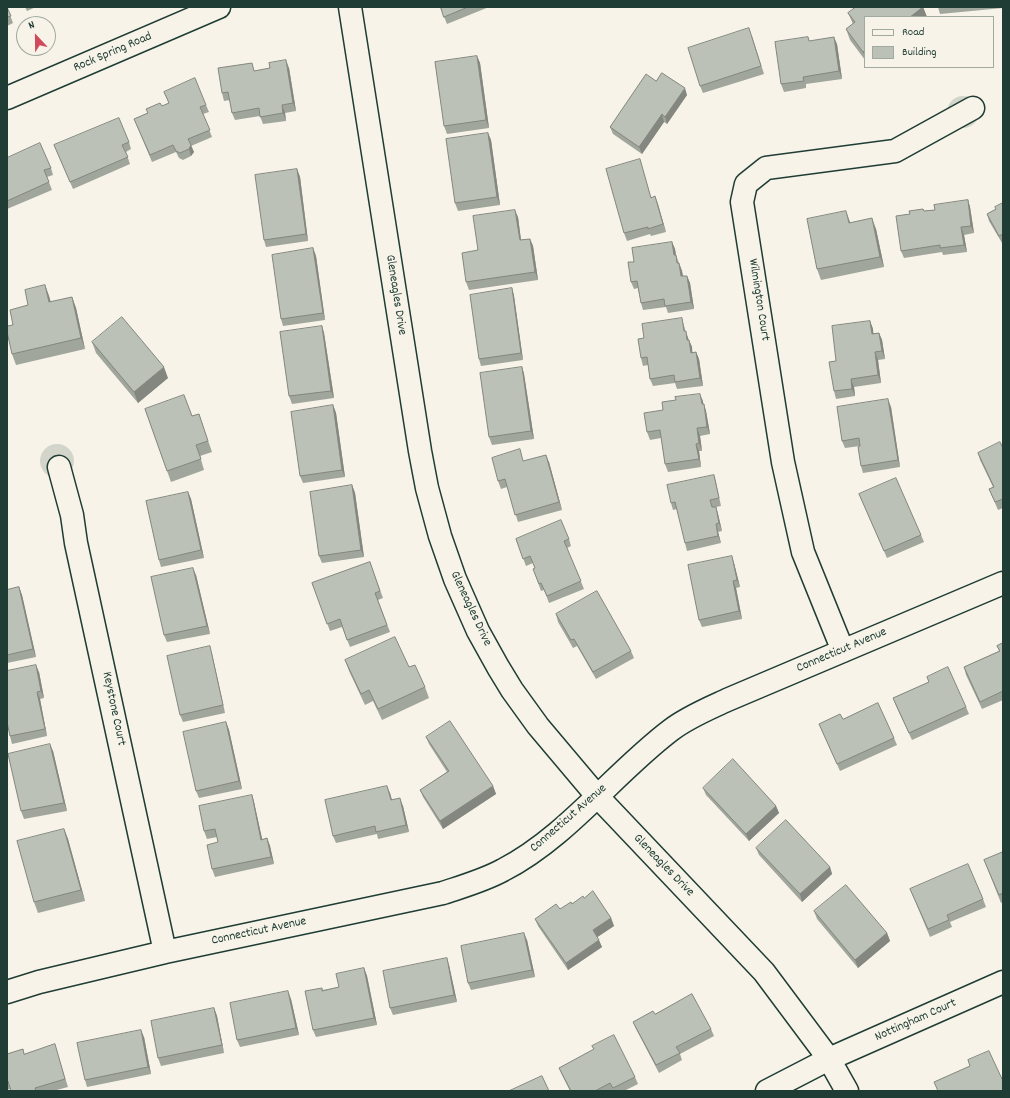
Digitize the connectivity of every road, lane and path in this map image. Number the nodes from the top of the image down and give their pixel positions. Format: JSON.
{"nodes":[{"id":1,"x":219,"y":7,"type":"edge"},
{"id":2,"x":350,"y":7,"type":"edge"},
{"id":3,"x":7,"y":98,"type":"edge"},
{"id":4,"x":973,"y":108,"type":"dead end"},
{"id":5,"x":59,"y":467,"type":"dead end"},
{"id":6,"x":1003,"y":583,"type":"edge"},
{"id":7,"x":843,"y":651,"type":"junction"},
{"id":8,"x":597,"y":796,"type":"junction"},
{"id":9,"x":165,"y":952,"type":"junction"},
{"id":10,"x":1003,"y":982,"type":"edge"},
{"id":11,"x":7,"y":992,"type":"edge"},
{"id":12,"x":829,"y":1060,"type":"junction"},
{"id":13,"x":766,"y":1091,"type":"edge"},
{"id":14,"x":847,"y":1091,"type":"edge"}],
"edges":[{"from":1,"to":3,"type":"street","name":"Rock Spring Road"},
{"from":2,"to":8,"type":"street","name":"Gleneagles Drive"},
{"from":4,"to":7,"type":"street","name":"Wilmington Court"},
{"from":5,"to":9,"type":"street","name":"Keystone Court"},
{"from":6,"to":7,"type":"street","name":"Connecticut Avenue"},
{"from":7,"to":8,"type":"street","name":"Connecticut Avenue"},
{"from":8,"to":9,"type":"street","name":"Connecticut Avenue"},
{"from":8,"to":12,"type":"street","name":"Gleneagles Drive"},
{"from":9,"to":11,"type":"street","name":"Connecticut Avenue"},
{"from":10,"to":12,"type":"street","name":"Nottingham Court"},
{"from":12,"to":13,"type":"street","name":"Nottingham Court"},
{"from":12,"to":14,"type":"street","name":"Gleneagles Drive"}]}
